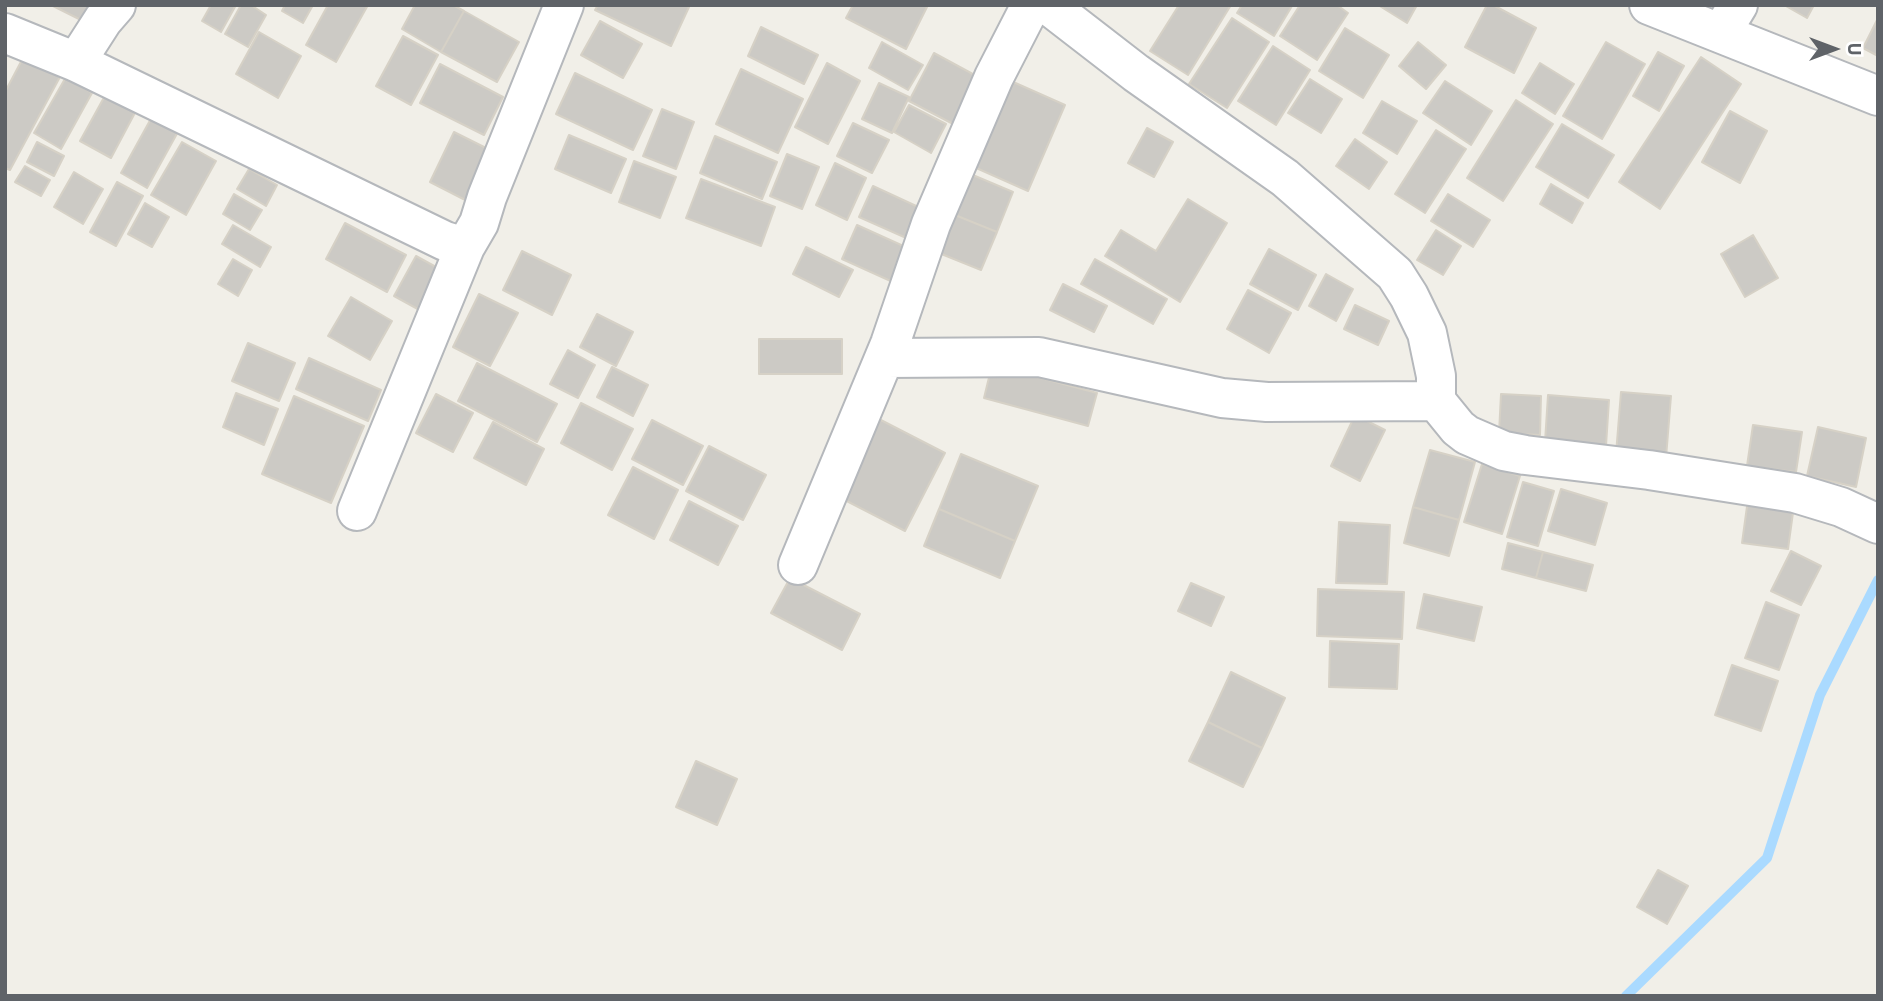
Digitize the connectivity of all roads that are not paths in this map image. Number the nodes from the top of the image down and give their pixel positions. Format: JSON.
{"nodes":[{"id":1,"x":564,"y":5,"type":"edge"},
{"id":2,"x":1031,"y":5,"type":"edge"},
{"id":3,"x":1048,"y":5,"type":"edge"},
{"id":4,"x":1649,"y":5,"type":"edge"},
{"id":5,"x":1729,"y":19,"type":"edge"},
{"id":6,"x":5,"y":33,"type":"edge"},
{"id":7,"x":95,"y":33,"type":"edge"},
{"id":8,"x":1878,"y":96,"type":"edge"},
{"id":9,"x":477,"y":223,"type":"junction"},
{"id":10,"x":888,"y":351,"type":"junction"},
{"id":11,"x":1436,"y":389,"type":"junction"},
{"id":12,"x":357,"y":511,"type":"dead end"},
{"id":13,"x":1871,"y":522,"type":"edge"},
{"id":14,"x":798,"y":565,"type":"dead end"}],
"edges":[{"from":1,"to":9,"type":"street"},
{"from":2,"to":10,"type":"street"},
{"from":3,"to":11,"type":"street"},
{"from":4,"to":5,"type":"street"},
{"from":5,"to":8,"type":"street"},
{"from":6,"to":7,"type":"street"},
{"from":7,"to":9,"type":"street"},
{"from":9,"to":12,"type":"street"},
{"from":10,"to":11,"type":"street"},
{"from":10,"to":14,"type":"street"},
{"from":11,"to":13,"type":"street"}]}
